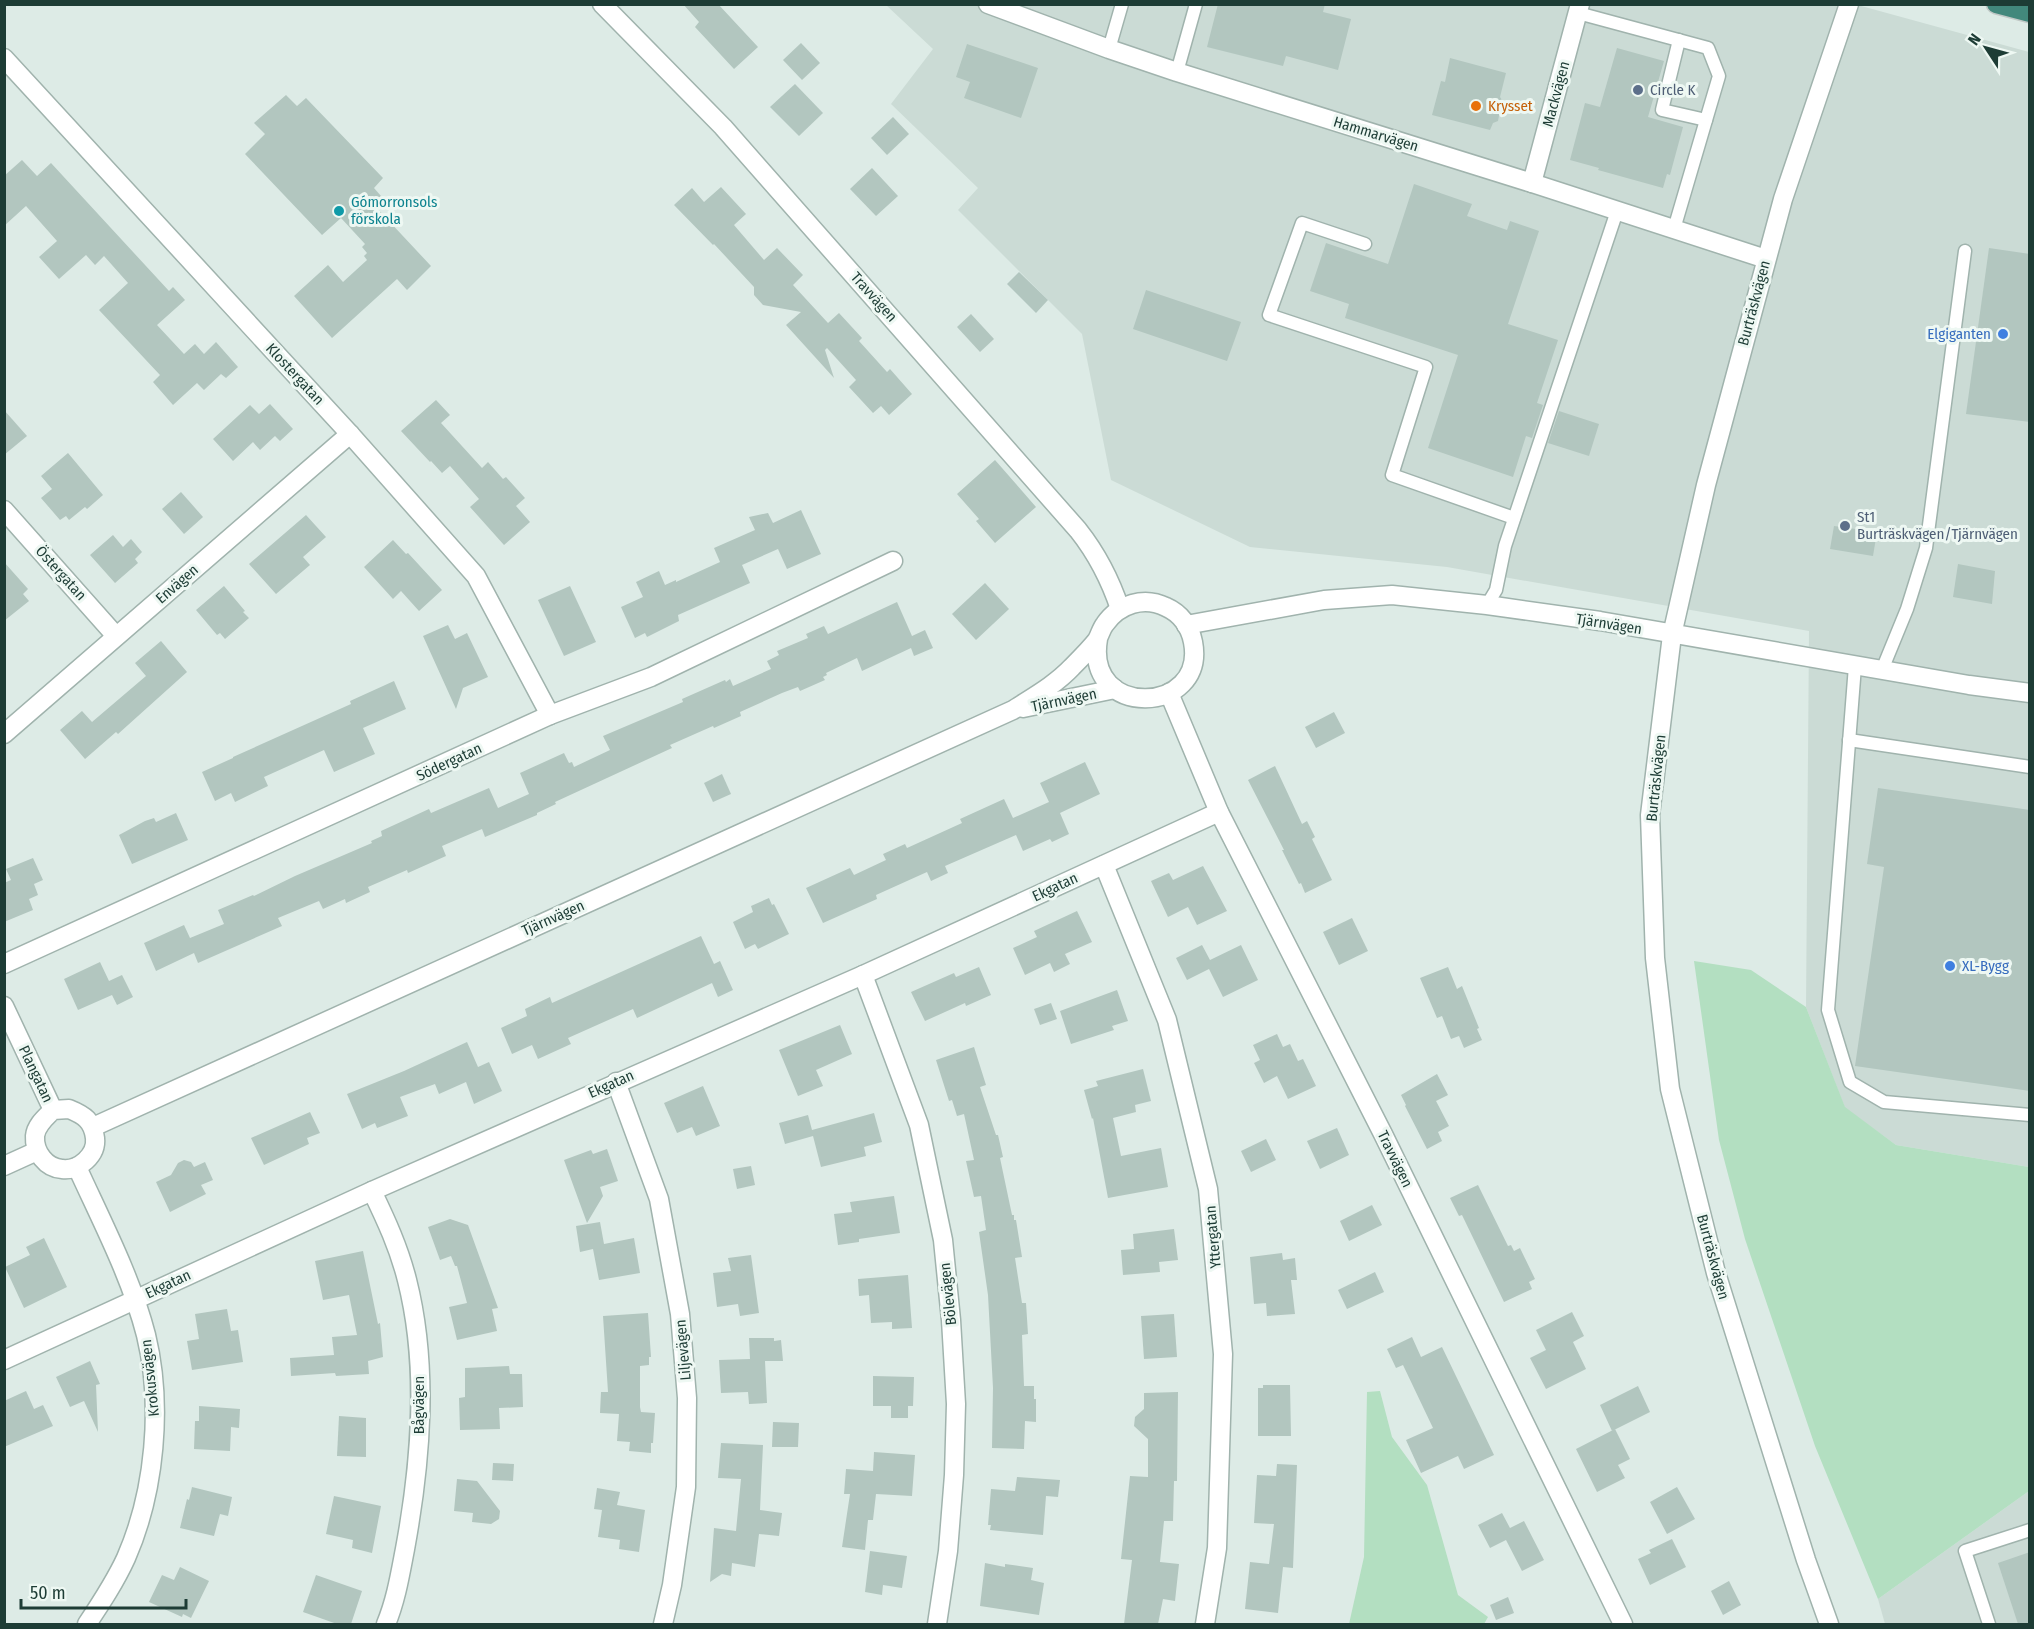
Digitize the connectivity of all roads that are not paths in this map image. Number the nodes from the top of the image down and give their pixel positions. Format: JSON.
{"nodes":[{"id":1,"x":602,"y":4,"type":"edge"},
{"id":2,"x":988,"y":4,"type":"edge"},
{"id":3,"x":1122,"y":4,"type":"edge"},
{"id":4,"x":1196,"y":4,"type":"edge"},
{"id":5,"x":1849,"y":4,"type":"edge"},
{"id":6,"x":1996,"y":4,"type":"edge"},
{"id":7,"x":1579,"y":9,"type":"edge"},
{"id":8,"x":2030,"y":13,"type":"edge"},
{"id":9,"x":1679,"y":40,"type":"junction"},
{"id":10,"x":1109,"y":49,"type":"junction"},
{"id":11,"x":4,"y":58,"type":"edge"},
{"id":12,"x":1177,"y":72,"type":"junction"},
{"id":13,"x":1706,"y":120,"type":"junction"},
{"id":14,"x":1532,"y":183,"type":"junction"},
{"id":15,"x":1617,"y":211,"type":"junction"},
{"id":16,"x":1674,"y":229,"type":"junction"},
{"id":17,"x":1365,"y":244,"type":"dead end"},
{"id":18,"x":1965,"y":252,"type":"dead end"},
{"id":19,"x":1766,"y":259,"type":"junction"},
{"id":20,"x":350,"y":434,"type":"junction"},
{"id":21,"x":4,"y":510,"type":"edge"},
{"id":22,"x":1514,"y":518,"type":"junction"},
{"id":23,"x":893,"y":561,"type":"dead end"},
{"id":24,"x":1487,"y":605,"type":"junction"},
{"id":25,"x":1120,"y":609,"type":"junction"},
{"id":26,"x":1186,"y":625,"type":"junction"},
{"id":27,"x":1672,"y":634,"type":"junction"},
{"id":28,"x":116,"y":636,"type":"junction"},
{"id":29,"x":1098,"y":639,"type":"junction"},
{"id":30,"x":1855,"y":666,"type":"junction"},
{"id":31,"x":1882,"y":670,"type":"junction"},
{"id":32,"x":1115,"y":689,"type":"junction"},
{"id":33,"x":1169,"y":693,"type":"junction"},
{"id":34,"x":2030,"y":693,"type":"edge"},
{"id":35,"x":1013,"y":710,"type":"junction"},
{"id":36,"x":550,"y":716,"type":"junction"},
{"id":37,"x":4,"y":734,"type":"edge"},
{"id":38,"x":1849,"y":740,"type":"junction"},
{"id":39,"x":2030,"y":767,"type":"edge"},
{"id":40,"x":1219,"y":812,"type":"junction"},
{"id":41,"x":1104,"y":865,"type":"junction"},
{"id":42,"x":4,"y":964,"type":"edge"},
{"id":43,"x":863,"y":975,"type":"junction"},
{"id":44,"x":4,"y":1006,"type":"edge"},
{"id":45,"x":616,"y":1082,"type":"junction"},
{"id":46,"x":53,"y":1110,"type":"junction"},
{"id":47,"x":2030,"y":1115,"type":"edge"},
{"id":48,"x":93,"y":1127,"type":"junction"},
{"id":49,"x":37,"y":1151,"type":"junction"},
{"id":50,"x":4,"y":1166,"type":"edge"},
{"id":51,"x":77,"y":1167,"type":"junction"},
{"id":52,"x":372,"y":1191,"type":"junction"},
{"id":53,"x":134,"y":1300,"type":"junction"},
{"id":54,"x":4,"y":1360,"type":"edge"},
{"id":55,"x":2030,"y":1530,"type":"edge"},
{"id":56,"x":87,"y":1624,"type":"edge"},
{"id":57,"x":386,"y":1624,"type":"edge"},
{"id":58,"x":663,"y":1624,"type":"edge"},
{"id":59,"x":938,"y":1624,"type":"edge"},
{"id":60,"x":1205,"y":1624,"type":"edge"},
{"id":61,"x":1623,"y":1624,"type":"edge"},
{"id":62,"x":1829,"y":1624,"type":"edge"},
{"id":63,"x":1989,"y":1624,"type":"edge"}],
"edges":[{"from":1,"to":25,"type":"street","name":"Travvägen"},
{"from":2,"to":10,"type":"street","name":"Hammarvägen"},
{"from":3,"to":10,"type":"lane"},
{"from":4,"to":12,"type":"lane"},
{"from":5,"to":19,"type":"street","name":"Burträskvägen"},
{"from":6,"to":8,"type":"highway"},
{"from":7,"to":9,"type":"lane"},
{"from":7,"to":14,"type":"street","name":"Mackvägen"},
{"from":9,"to":13,"type":"lane"},
{"from":9,"to":13,"type":"lane"},
{"from":10,"to":12,"type":"street","name":"Hammarvägen"},
{"from":11,"to":20,"type":"street","name":"Klostergatan"},
{"from":12,"to":14,"type":"street","name":"Hammarvägen"},
{"from":13,"to":16,"type":"lane"},
{"from":14,"to":15,"type":"street","name":"Hammarvägen"},
{"from":15,"to":16,"type":"street","name":"Hammarvägen"},
{"from":15,"to":22,"type":"lane"},
{"from":16,"to":19,"type":"street","name":"Hammarvägen"},
{"from":17,"to":22,"type":"lane"},
{"from":18,"to":31,"type":"lane"},
{"from":19,"to":27,"type":"street","name":"Burträskvägen"},
{"from":20,"to":28,"type":"street","name":"Envägen"},
{"from":20,"to":36,"type":"street","name":"Klostergatan"},
{"from":21,"to":28,"type":"street","name":"Östergatan"},
{"from":22,"to":24,"type":"lane"},
{"from":23,"to":36,"type":"street","name":"Södergatan"},
{"from":24,"to":26,"type":"street","name":"Tjärnvägen"},
{"from":24,"to":27,"type":"street","name":"Tjärnvägen"},
{"from":25,"to":26,"type":"street"},
{"from":25,"to":29,"type":"street"},
{"from":26,"to":33,"type":"street"},
{"from":27,"to":30,"type":"street","name":"Tjärnvägen"},
{"from":27,"to":62,"type":"street","name":"Burträskvägen"},
{"from":28,"to":37,"type":"street","name":"Envägen"},
{"from":29,"to":32,"type":"street"},
{"from":29,"to":35,"type":"street","name":"Tjärnvägen"},
{"from":30,"to":31,"type":"street","name":"Tjärnvägen"},
{"from":30,"to":38,"type":"lane"},
{"from":31,"to":34,"type":"street","name":"Tjärnvägen"},
{"from":32,"to":33,"type":"street"},
{"from":32,"to":35,"type":"street","name":"Tjärnvägen"},
{"from":33,"to":40,"type":"street","name":"Travvägen"},
{"from":35,"to":48,"type":"street","name":"Tjärnvägen"},
{"from":36,"to":42,"type":"street","name":"Södergatan"},
{"from":38,"to":39,"type":"lane"},
{"from":38,"to":47,"type":"lane"},
{"from":40,"to":41,"type":"street","name":"Ekgatan"},
{"from":40,"to":61,"type":"street","name":"Travvägen"},
{"from":41,"to":43,"type":"street","name":"Ekgatan"},
{"from":41,"to":60,"type":"street","name":"Yttergatan"},
{"from":43,"to":45,"type":"street","name":"Ekgatan"},
{"from":43,"to":59,"type":"street","name":"Bölevägen"},
{"from":44,"to":46,"type":"street","name":"Plangatan"},
{"from":45,"to":52,"type":"street","name":"Ekgatan"},
{"from":45,"to":58,"type":"street","name":"Liljevägen"},
{"from":46,"to":48,"type":"street"},
{"from":46,"to":49,"type":"street"},
{"from":48,"to":51,"type":"street"},
{"from":49,"to":50,"type":"street"},
{"from":49,"to":51,"type":"street"},
{"from":51,"to":53,"type":"street","name":"Krokusvägen"},
{"from":52,"to":53,"type":"street","name":"Ekgatan"},
{"from":52,"to":57,"type":"street","name":"Bågvägen"},
{"from":53,"to":54,"type":"street","name":"Ekgatan"},
{"from":53,"to":56,"type":"street","name":"Krokusvägen"},
{"from":55,"to":63,"type":"lane"}]}
